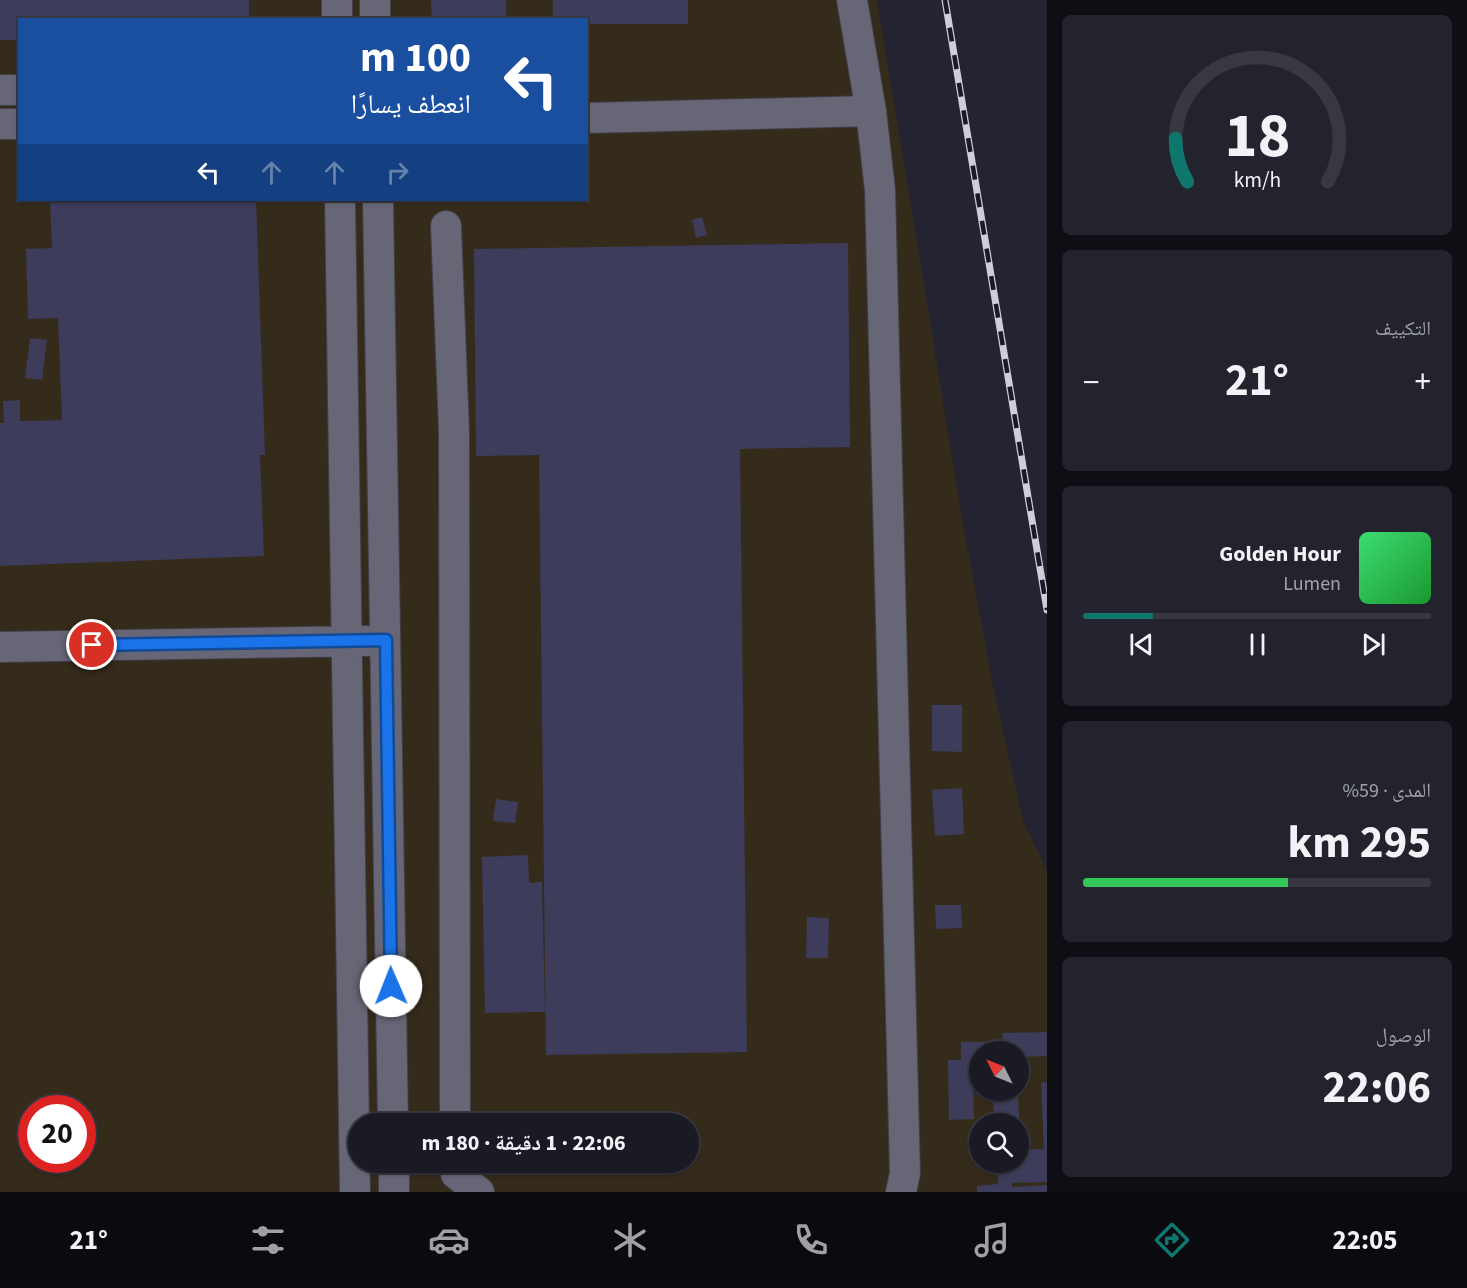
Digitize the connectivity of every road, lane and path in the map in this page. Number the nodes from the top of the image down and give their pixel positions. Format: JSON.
{"nodes":[{"id":1,"x":337,"y":0,"type":"edge"},
{"id":2,"x":375,"y":0,"type":"edge"},
{"id":3,"x":852,"y":0,"type":"edge"},
{"id":4,"x":337,"y":18,"type":"edge"},
{"id":5,"x":375,"y":18,"type":"edge"},
{"id":6,"x":0,"y":90,"type":"edge"},
{"id":7,"x":18,"y":90,"type":"edge"},
{"id":8,"x":871,"y":111,"type":"junction"},
{"id":9,"x":588,"y":118,"type":"edge"},
{"id":10,"x":0,"y":124,"type":"edge"},
{"id":11,"x":18,"y":124,"type":"edge"},
{"id":12,"x":340,"y":201,"type":"edge"},
{"id":13,"x":378,"y":201,"type":"edge"},
{"id":14,"x":446,"y":226,"type":"dead end"},
{"id":15,"x":386,"y":640,"type":"junction"},
{"id":16,"x":347,"y":641,"type":"junction"},
{"id":17,"x":0,"y":646,"type":"edge"},
{"id":18,"x":393,"y":1113,"type":"edge"},
{"id":19,"x":455,"y":1113,"type":"edge"},
{"id":20,"x":394,"y":1173,"type":"edge"},
{"id":21,"x":456,"y":1173,"type":"edge"},
{"id":22,"x":355,"y":1192,"type":"edge"},
{"id":23,"x":394,"y":1192,"type":"edge"},
{"id":24,"x":479,"y":1192,"type":"edge"},
{"id":25,"x":901,"y":1192,"type":"edge"}],
"edges":[{"from":1,"to":4,"type":"lane"},
{"from":2,"to":5,"type":"lane"},
{"from":3,"to":8,"type":"lane"},
{"from":6,"to":7,"type":"lane"},
{"from":8,"to":9,"type":"lane"},
{"from":8,"to":25,"type":"lane"},
{"from":10,"to":11,"type":"lane"},
{"from":12,"to":16,"type":"lane"},
{"from":13,"to":15,"type":"lane"},
{"from":14,"to":19,"type":"lane"},
{"from":15,"to":16,"type":"lane"},
{"from":15,"to":18,"type":"lane"},
{"from":16,"to":17,"type":"lane"},
{"from":16,"to":22,"type":"lane"},
{"from":20,"to":23,"type":"lane"},
{"from":21,"to":24,"type":"lane"}]}
